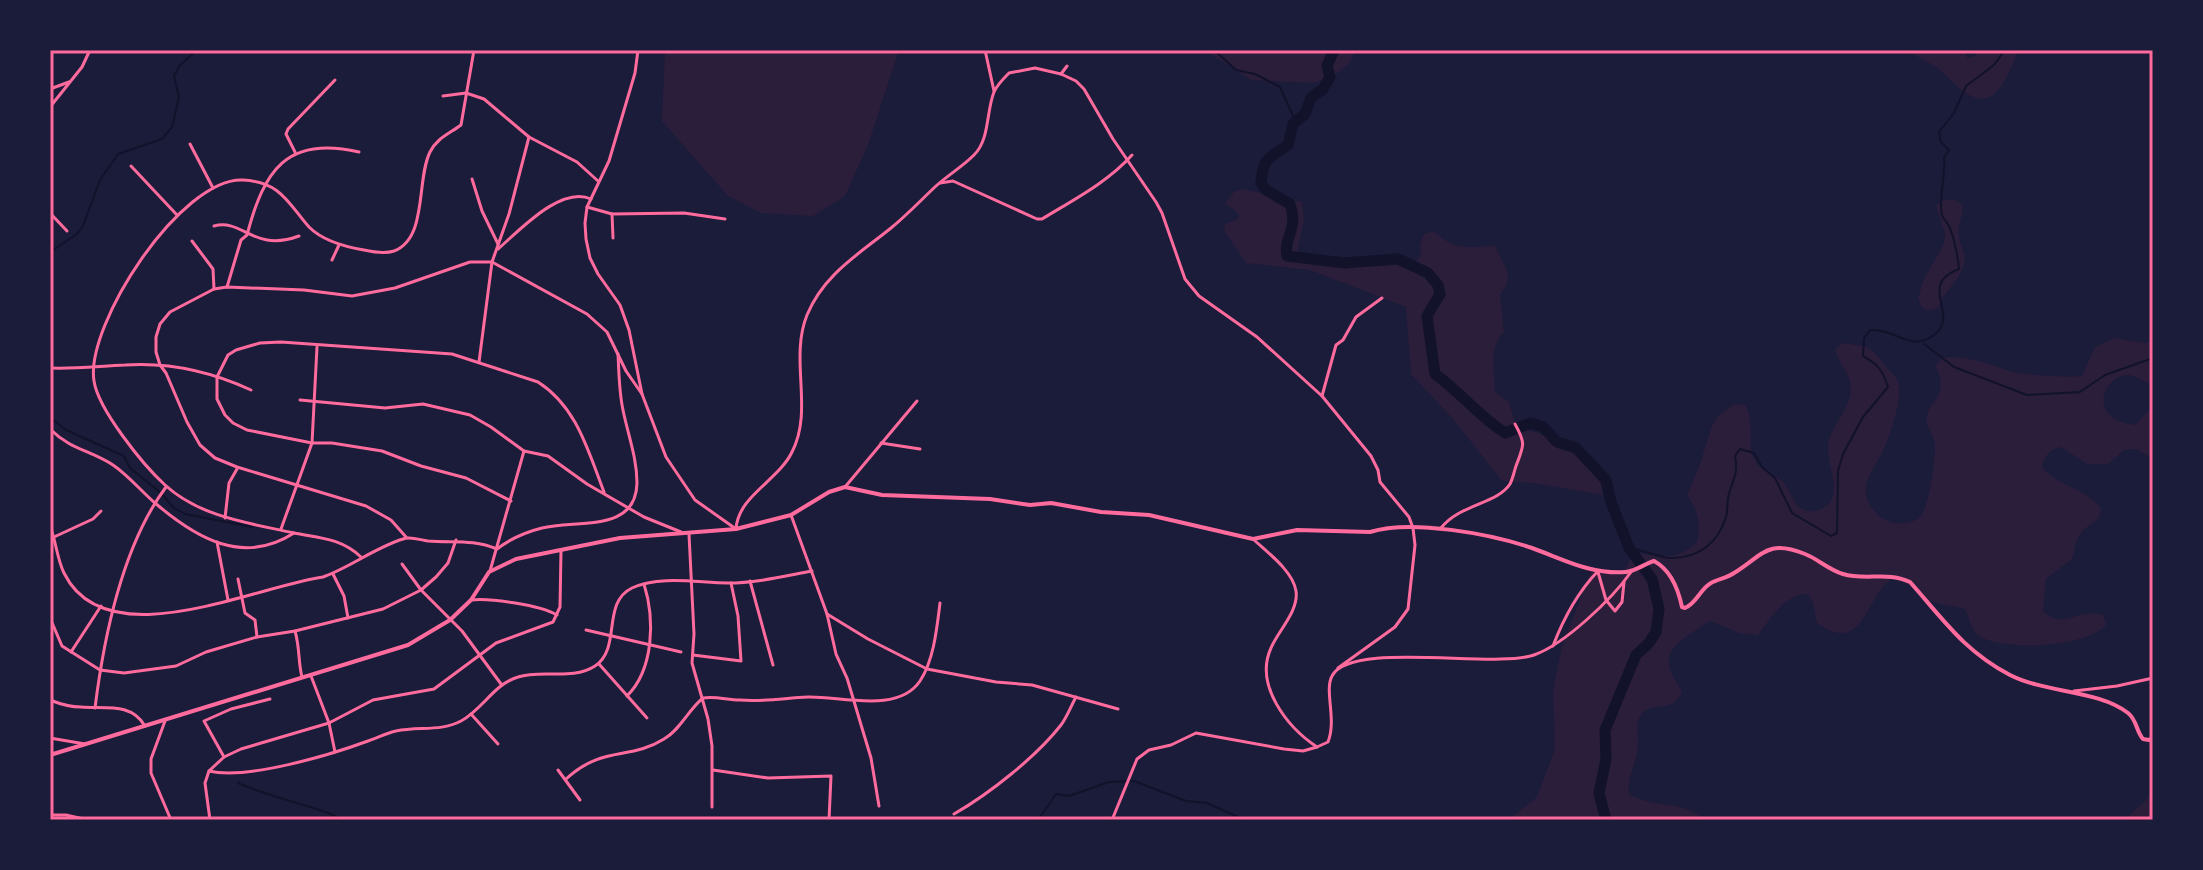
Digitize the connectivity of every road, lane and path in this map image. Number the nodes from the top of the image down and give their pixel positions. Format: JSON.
{"nodes":[{"id":1,"x":90,"y":50,"type":"edge"},
{"id":2,"x":474,"y":50,"type":"edge"},
{"id":3,"x":638,"y":50,"type":"edge"},
{"id":4,"x":985,"y":50,"type":"edge"},
{"id":5,"x":1067,"y":66,"type":"dead end"},
{"id":6,"x":1061,"y":74,"type":"junction"},
{"id":7,"x":335,"y":80,"type":"dead end"},
{"id":8,"x":71,"y":82,"type":"junction"},
{"id":9,"x":50,"y":89,"type":"edge"},
{"id":10,"x":994,"y":91,"type":"junction"},
{"id":11,"x":466,"y":93,"type":"junction"},
{"id":12,"x":443,"y":96,"type":"dead end"},
{"id":13,"x":50,"y":107,"type":"edge"},
{"id":14,"x":529,"y":137,"type":"junction"},
{"id":15,"x":190,"y":144,"type":"dead end"},
{"id":16,"x":295,"y":152,"type":"junction"},
{"id":17,"x":359,"y":152,"type":"dead end"},
{"id":18,"x":1132,"y":155,"type":"dead end"},
{"id":19,"x":1128,"y":159,"type":"junction"},
{"id":20,"x":131,"y":166,"type":"dead end"},
{"id":21,"x":472,"y":179,"type":"dead end"},
{"id":22,"x":598,"y":181,"type":"junction"},
{"id":23,"x":264,"y":183,"type":"junction"},
{"id":24,"x":940,"y":183,"type":"junction"},
{"id":25,"x":213,"y":188,"type":"junction"},
{"id":26,"x":591,"y":199,"type":"junction"},
{"id":27,"x":1164,"y":206,"type":"dead end"},
{"id":28,"x":587,"y":207,"type":"junction"},
{"id":29,"x":50,"y":213,"type":"edge"},
{"id":30,"x":1162,"y":213,"type":"junction"},
{"id":31,"x":612,"y":214,"type":"junction"},
{"id":32,"x":177,"y":215,"type":"junction"},
{"id":33,"x":725,"y":219,"type":"dead end"},
{"id":34,"x":214,"y":226,"type":"dead end"},
{"id":35,"x":67,"y":231,"type":"dead end"},
{"id":36,"x":247,"y":235,"type":"junction"},
{"id":37,"x":299,"y":236,"type":"dead end"},
{"id":38,"x":613,"y":238,"type":"dead end"},
{"id":39,"x":192,"y":241,"type":"dead end"},
{"id":40,"x":498,"y":244,"type":"junction"},
{"id":41,"x":339,"y":245,"type":"junction"},
{"id":42,"x":495,"y":252,"type":"junction"},
{"id":43,"x":332,"y":260,"type":"dead end"},
{"id":44,"x":492,"y":262,"type":"junction"},
{"id":45,"x":227,"y":287,"type":"junction"},
{"id":46,"x":214,"y":289,"type":"junction"},
{"id":47,"x":1382,"y":298,"type":"dead end"},
{"id":48,"x":317,"y":346,"type":"junction"},
{"id":49,"x":617,"y":349,"type":"junction"},
{"id":50,"x":479,"y":362,"type":"junction"},
{"id":51,"x":160,"y":365,"type":"junction"},
{"id":52,"x":93,"y":367,"type":"junction"},
{"id":53,"x":50,"y":368,"type":"edge"},
{"id":54,"x":217,"y":377,"type":"junction"},
{"id":55,"x":251,"y":390,"type":"dead end"},
{"id":56,"x":642,"y":394,"type":"junction"},
{"id":57,"x":1322,"y":396,"type":"junction"},
{"id":58,"x":300,"y":400,"type":"dead end"},
{"id":59,"x":917,"y":401,"type":"dead end"},
{"id":60,"x":315,"y":402,"type":"junction"},
{"id":61,"x":1515,"y":424,"type":"dead end"},
{"id":62,"x":50,"y":429,"type":"edge"},
{"id":63,"x":312,"y":443,"type":"junction"},
{"id":64,"x":881,"y":443,"type":"junction"},
{"id":65,"x":920,"y":449,"type":"dead end"},
{"id":66,"x":524,"y":451,"type":"junction"},
{"id":67,"x":237,"y":467,"type":"junction"},
{"id":68,"x":299,"y":486,"type":"junction"},
{"id":69,"x":166,"y":487,"type":"junction"},
{"id":70,"x":845,"y":487,"type":"junction"},
{"id":71,"x":604,"y":492,"type":"junction"},
{"id":72,"x":511,"y":501,"type":"junction"},
{"id":73,"x":154,"y":503,"type":"junction"},
{"id":74,"x":630,"y":508,"type":"junction"},
{"id":75,"x":101,"y":511,"type":"dead end"},
{"id":76,"x":791,"y":515,"type":"junction"},
{"id":77,"x":225,"y":518,"type":"junction"},
{"id":78,"x":50,"y":526,"type":"edge"},
{"id":79,"x":1413,"y":528,"type":"junction"},
{"id":80,"x":281,"y":529,"type":"junction"},
{"id":81,"x":736,"y":529,"type":"junction"},
{"id":82,"x":1440,"y":529,"type":"junction"},
{"id":83,"x":294,"y":533,"type":"junction"},
{"id":84,"x":689,"y":534,"type":"junction"},
{"id":85,"x":54,"y":537,"type":"junction"},
{"id":86,"x":406,"y":537,"type":"junction"},
{"id":87,"x":1253,"y":539,"type":"junction"},
{"id":88,"x":456,"y":540,"type":"junction"},
{"id":89,"x":217,"y":542,"type":"junction"},
{"id":90,"x":497,"y":549,"type":"junction"},
{"id":91,"x":561,"y":549,"type":"junction"},
{"id":92,"x":361,"y":557,"type":"junction"},
{"id":93,"x":402,"y":564,"type":"dead end"},
{"id":94,"x":812,"y":571,"type":"junction"},
{"id":95,"x":1598,"y":571,"type":"junction"},
{"id":96,"x":489,"y":572,"type":"junction"},
{"id":97,"x":1631,"y":572,"type":"junction"},
{"id":98,"x":333,"y":574,"type":"junction"},
{"id":99,"x":238,"y":579,"type":"dead end"},
{"id":100,"x":689,"y":581,"type":"junction"},
{"id":101,"x":750,"y":581,"type":"junction"},
{"id":102,"x":1624,"y":582,"type":"junction"},
{"id":103,"x":731,"y":583,"type":"junction"},
{"id":104,"x":644,"y":584,"type":"junction"},
{"id":105,"x":421,"y":590,"type":"junction"},
{"id":106,"x":242,"y":597,"type":"junction"},
{"id":107,"x":228,"y":600,"type":"junction"},
{"id":108,"x":471,"y":600,"type":"junction"},
{"id":109,"x":1606,"y":600,"type":"junction"},
{"id":110,"x":940,"y":603,"type":"dead end"},
{"id":111,"x":101,"y":606,"type":"junction"},
{"id":112,"x":114,"y":611,"type":"junction"},
{"id":113,"x":827,"y":614,"type":"junction"},
{"id":114,"x":557,"y":616,"type":"junction"},
{"id":115,"x":50,"y":618,"type":"edge"},
{"id":116,"x":348,"y":618,"type":"junction"},
{"id":117,"x":450,"y":620,"type":"junction"},
{"id":118,"x":586,"y":630,"type":"dead end"},
{"id":119,"x":295,"y":631,"type":"junction"},
{"id":120,"x":257,"y":637,"type":"junction"},
{"id":121,"x":611,"y":638,"type":"junction"},
{"id":122,"x":648,"y":646,"type":"junction"},
{"id":123,"x":1553,"y":648,"type":"junction"},
{"id":124,"x":71,"y":652,"type":"junction"},
{"id":125,"x":681,"y":652,"type":"dead end"},
{"id":126,"x":480,"y":655,"type":"junction"},
{"id":127,"x":693,"y":655,"type":"junction"},
{"id":128,"x":599,"y":664,"type":"junction"},
{"id":129,"x":773,"y":665,"type":"dead end"},
{"id":130,"x":1338,"y":668,"type":"junction"},
{"id":131,"x":927,"y":669,"type":"junction"},
{"id":132,"x":100,"y":670,"type":"junction"},
{"id":133,"x":311,"y":675,"type":"junction"},
{"id":134,"x":302,"y":677,"type":"junction"},
{"id":135,"x":2153,"y":678,"type":"edge"},
{"id":136,"x":501,"y":684,"type":"junction"},
{"id":137,"x":2066,"y":693,"type":"junction"},
{"id":138,"x":627,"y":696,"type":"junction"},
{"id":139,"x":1077,"y":696,"type":"junction"},
{"id":140,"x":703,"y":698,"type":"junction"},
{"id":141,"x":270,"y":699,"type":"dead end"},
{"id":142,"x":50,"y":700,"type":"edge"},
{"id":143,"x":228,"y":701,"type":"junction"},
{"id":144,"x":853,"y":702,"type":"junction"},
{"id":145,"x":95,"y":708,"type":"junction"},
{"id":146,"x":231,"y":709,"type":"junction"},
{"id":147,"x":1118,"y":709,"type":"dead end"},
{"id":148,"x":471,"y":714,"type":"junction"},
{"id":149,"x":647,"y":718,"type":"dead end"},
{"id":150,"x":165,"y":721,"type":"junction"},
{"id":151,"x":329,"y":723,"type":"junction"},
{"id":152,"x":145,"y":726,"type":"junction"},
{"id":153,"x":2153,"y":737,"type":"edge"},
{"id":154,"x":50,"y":738,"type":"edge"},
{"id":155,"x":85,"y":744,"type":"junction"},
{"id":156,"x":498,"y":744,"type":"dead end"},
{"id":157,"x":1317,"y":747,"type":"junction"},
{"id":158,"x":335,"y":752,"type":"junction"},
{"id":159,"x":50,"y":755,"type":"edge"},
{"id":160,"x":224,"y":757,"type":"junction"},
{"id":161,"x":558,"y":770,"type":"dead end"},
{"id":162,"x":713,"y":770,"type":"junction"},
{"id":163,"x":209,"y":771,"type":"junction"},
{"id":164,"x":566,"y":779,"type":"junction"},
{"id":165,"x":580,"y":800,"type":"dead end"},
{"id":166,"x":879,"y":806,"type":"dead end"},
{"id":167,"x":712,"y":807,"type":"dead end"},
{"id":168,"x":954,"y":814,"type":"dead end"},
{"id":169,"x":50,"y":815,"type":"edge"},
{"id":170,"x":88,"y":820,"type":"edge"},
{"id":171,"x":171,"y":820,"type":"edge"},
{"id":172,"x":210,"y":820,"type":"edge"},
{"id":173,"x":829,"y":820,"type":"edge"},
{"id":174,"x":1112,"y":820,"type":"edge"}],
"edges":[{"from":1,"to":8,"type":"street"},
{"from":2,"to":11,"type":"street"},
{"from":3,"to":22,"type":"street"},
{"from":4,"to":10,"type":"street"},
{"from":5,"to":6,"type":"street"},
{"from":6,"to":10,"type":"street"},
{"from":6,"to":19,"type":"street"},
{"from":7,"to":16,"type":"street"},
{"from":8,"to":9,"type":"street"},
{"from":8,"to":13,"type":"street"},
{"from":10,"to":24,"type":"street"},
{"from":11,"to":12,"type":"street"},
{"from":11,"to":14,"type":"street"},
{"from":11,"to":41,"type":"street"},
{"from":14,"to":22,"type":"street"},
{"from":14,"to":40,"type":"street"},
{"from":15,"to":25,"type":"street"},
{"from":16,"to":17,"type":"street"},
{"from":16,"to":23,"type":"street"},
{"from":18,"to":19,"type":"street"},
{"from":19,"to":24,"type":"street"},
{"from":19,"to":30,"type":"street"},
{"from":20,"to":32,"type":"street"},
{"from":21,"to":40,"type":"street"},
{"from":22,"to":26,"type":"street"},
{"from":23,"to":25,"type":"street"},
{"from":23,"to":36,"type":"street"},
{"from":23,"to":41,"type":"street"},
{"from":24,"to":81,"type":"street"},
{"from":25,"to":32,"type":"street"},
{"from":26,"to":28,"type":"street"},
{"from":26,"to":42,"type":"street"},
{"from":27,"to":30,"type":"street"},
{"from":28,"to":31,"type":"street"},
{"from":28,"to":56,"type":"street"},
{"from":29,"to":35,"type":"street"},
{"from":30,"to":57,"type":"street"},
{"from":31,"to":33,"type":"street"},
{"from":31,"to":38,"type":"street"},
{"from":32,"to":52,"type":"street"},
{"from":34,"to":36,"type":"street"},
{"from":36,"to":37,"type":"street"},
{"from":36,"to":45,"type":"street"},
{"from":39,"to":46,"type":"street"},
{"from":40,"to":42,"type":"street"},
{"from":41,"to":43,"type":"street"},
{"from":42,"to":44,"type":"street"},
{"from":44,"to":45,"type":"street"},
{"from":44,"to":49,"type":"street"},
{"from":44,"to":50,"type":"street"},
{"from":45,"to":46,"type":"street"},
{"from":46,"to":51,"type":"street"},
{"from":47,"to":57,"type":"street"},
{"from":48,"to":50,"type":"street"},
{"from":48,"to":54,"type":"street"},
{"from":48,"to":60,"type":"street"},
{"from":49,"to":56,"type":"street"},
{"from":49,"to":74,"type":"street"},
{"from":50,"to":71,"type":"street"},
{"from":51,"to":52,"type":"street"},
{"from":51,"to":54,"type":"street"},
{"from":51,"to":67,"type":"street"},
{"from":52,"to":53,"type":"street"},
{"from":52,"to":69,"type":"street"},
{"from":54,"to":55,"type":"street"},
{"from":54,"to":63,"type":"street"},
{"from":56,"to":81,"type":"street"},
{"from":57,"to":79,"type":"street"},
{"from":58,"to":60,"type":"street"},
{"from":59,"to":64,"type":"street"},
{"from":60,"to":63,"type":"street"},
{"from":60,"to":66,"type":"street"},
{"from":61,"to":82,"type":"street"},
{"from":62,"to":73,"type":"street"},
{"from":63,"to":68,"type":"street"},
{"from":63,"to":72,"type":"street"},
{"from":64,"to":65,"type":"street"},
{"from":64,"to":70,"type":"street"},
{"from":66,"to":71,"type":"street"},
{"from":66,"to":72,"type":"street"},
{"from":67,"to":68,"type":"street"},
{"from":67,"to":77,"type":"street"},
{"from":68,"to":80,"type":"street"},
{"from":68,"to":86,"type":"street"},
{"from":69,"to":73,"type":"street"},
{"from":69,"to":77,"type":"street"},
{"from":70,"to":76,"type":"street"},
{"from":70,"to":87,"type":"street"},
{"from":71,"to":74,"type":"street"},
{"from":72,"to":90,"type":"street"},
{"from":73,"to":89,"type":"street"},
{"from":73,"to":112,"type":"street"},
{"from":74,"to":84,"type":"street"},
{"from":74,"to":90,"type":"street"},
{"from":75,"to":85,"type":"street"},
{"from":76,"to":81,"type":"street"},
{"from":76,"to":94,"type":"street"},
{"from":77,"to":80,"type":"street"},
{"from":78,"to":85,"type":"street"},
{"from":79,"to":82,"type":"street"},
{"from":79,"to":87,"type":"street"},
{"from":79,"to":130,"type":"street"},
{"from":80,"to":83,"type":"street"},
{"from":81,"to":84,"type":"street"},
{"from":82,"to":95,"type":"street"},
{"from":83,"to":89,"type":"street"},
{"from":83,"to":92,"type":"street"},
{"from":84,"to":91,"type":"street"},
{"from":84,"to":100,"type":"street"},
{"from":85,"to":111,"type":"street"},
{"from":86,"to":88,"type":"street"},
{"from":86,"to":92,"type":"street"},
{"from":87,"to":157,"type":"street"},
{"from":88,"to":90,"type":"street"},
{"from":88,"to":105,"type":"street"},
{"from":89,"to":107,"type":"street"},
{"from":90,"to":96,"type":"street"},
{"from":91,"to":96,"type":"street"},
{"from":91,"to":114,"type":"street"},
{"from":92,"to":98,"type":"street"},
{"from":93,"to":105,"type":"street"},
{"from":94,"to":101,"type":"street"},
{"from":94,"to":113,"type":"street"},
{"from":95,"to":97,"type":"street"},
{"from":95,"to":109,"type":"street"},
{"from":95,"to":123,"type":"street"},
{"from":96,"to":108,"type":"street"},
{"from":97,"to":102,"type":"street"},
{"from":97,"to":137,"type":"street"},
{"from":98,"to":106,"type":"street"},
{"from":98,"to":116,"type":"street"},
{"from":99,"to":106,"type":"street"},
{"from":100,"to":103,"type":"street"},
{"from":100,"to":104,"type":"street"},
{"from":100,"to":127,"type":"street"},
{"from":101,"to":103,"type":"street"},
{"from":101,"to":129,"type":"street"},
{"from":102,"to":109,"type":"street"},
{"from":102,"to":109,"type":"street"},
{"from":103,"to":127,"type":"street"},
{"from":104,"to":121,"type":"street"},
{"from":104,"to":122,"type":"street"},
{"from":105,"to":116,"type":"street"},
{"from":105,"to":117,"type":"street"},
{"from":106,"to":107,"type":"street"},
{"from":106,"to":120,"type":"street"},
{"from":107,"to":112,"type":"street"},
{"from":108,"to":114,"type":"street"},
{"from":108,"to":117,"type":"street"},
{"from":109,"to":123,"type":"street"},
{"from":110,"to":131,"type":"street"},
{"from":111,"to":112,"type":"street"},
{"from":111,"to":124,"type":"street"},
{"from":112,"to":132,"type":"street"},
{"from":113,"to":131,"type":"street"},
{"from":113,"to":144,"type":"street"},
{"from":114,"to":126,"type":"street"},
{"from":115,"to":124,"type":"street"},
{"from":116,"to":119,"type":"street"},
{"from":117,"to":126,"type":"street"},
{"from":117,"to":133,"type":"street"},
{"from":118,"to":121,"type":"street"},
{"from":119,"to":120,"type":"street"},
{"from":119,"to":134,"type":"street"},
{"from":120,"to":132,"type":"street"},
{"from":121,"to":122,"type":"street"},
{"from":121,"to":128,"type":"street"},
{"from":122,"to":125,"type":"street"},
{"from":122,"to":138,"type":"street"},
{"from":123,"to":130,"type":"street"},
{"from":124,"to":132,"type":"street"},
{"from":126,"to":136,"type":"street"},
{"from":126,"to":151,"type":"street"},
{"from":127,"to":140,"type":"street"},
{"from":128,"to":136,"type":"street"},
{"from":128,"to":138,"type":"street"},
{"from":130,"to":157,"type":"street"},
{"from":131,"to":139,"type":"street"},
{"from":131,"to":144,"type":"street"},
{"from":132,"to":145,"type":"street"},
{"from":133,"to":134,"type":"street"},
{"from":133,"to":151,"type":"street"},
{"from":134,"to":143,"type":"street"},
{"from":135,"to":137,"type":"street"},
{"from":136,"to":148,"type":"street"},
{"from":137,"to":153,"type":"street"},
{"from":138,"to":149,"type":"street"},
{"from":139,"to":147,"type":"street"},
{"from":139,"to":168,"type":"street"},
{"from":140,"to":144,"type":"street"},
{"from":140,"to":162,"type":"street"},
{"from":140,"to":164,"type":"street"},
{"from":141,"to":146,"type":"street"},
{"from":142,"to":145,"type":"street"},
{"from":143,"to":146,"type":"street"},
{"from":143,"to":150,"type":"street"},
{"from":144,"to":166,"type":"street"},
{"from":145,"to":152,"type":"street"},
{"from":146,"to":160,"type":"street"},
{"from":148,"to":156,"type":"street"},
{"from":148,"to":158,"type":"street"},
{"from":150,"to":152,"type":"street"},
{"from":150,"to":171,"type":"street"},
{"from":151,"to":158,"type":"street"},
{"from":151,"to":160,"type":"street"},
{"from":152,"to":155,"type":"street"},
{"from":154,"to":155,"type":"street"},
{"from":155,"to":159,"type":"street"},
{"from":157,"to":174,"type":"street"},
{"from":158,"to":163,"type":"street"},
{"from":160,"to":163,"type":"street"},
{"from":161,"to":164,"type":"street"},
{"from":162,"to":167,"type":"street"},
{"from":162,"to":173,"type":"street"},
{"from":163,"to":172,"type":"street"},
{"from":164,"to":165,"type":"street"},
{"from":169,"to":170,"type":"street"}]}
